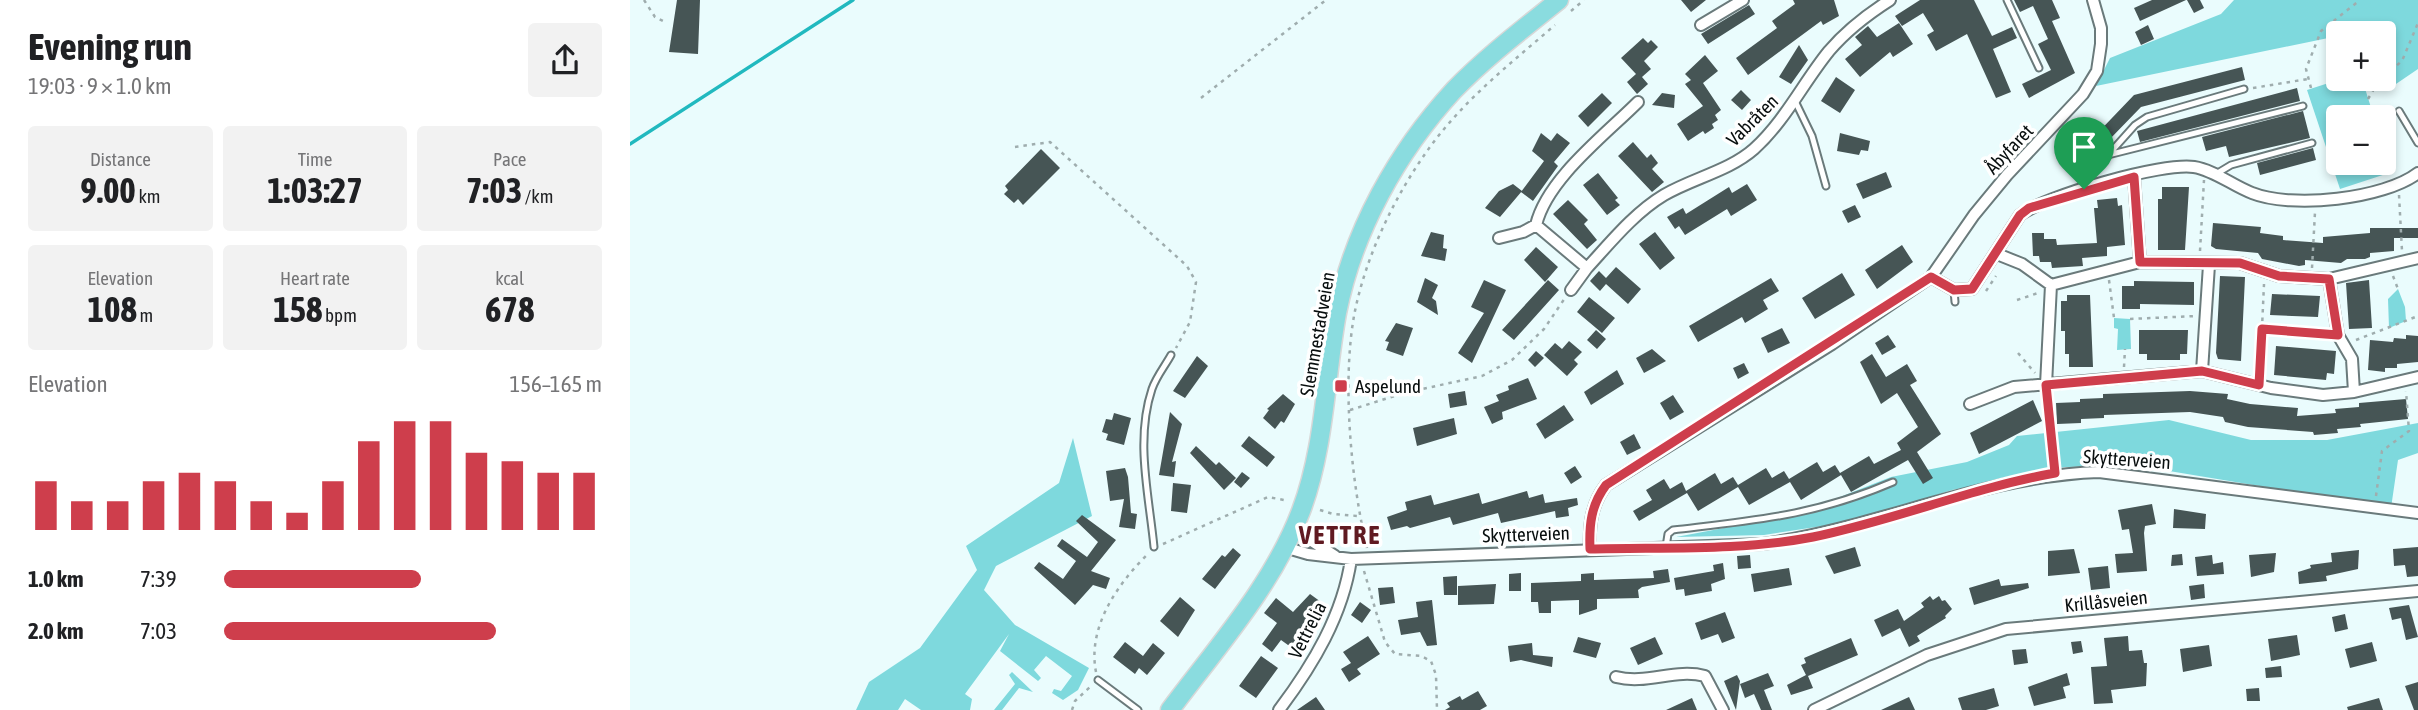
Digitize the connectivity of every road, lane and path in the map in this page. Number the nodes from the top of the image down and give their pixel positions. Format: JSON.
{"nodes":[{"id":1,"x":644,"y":0,"type":"edge"},
{"id":2,"x":1326,"y":0,"type":"edge"},
{"id":3,"x":1584,"y":0,"type":"edge"},
{"id":4,"x":1743,"y":0,"type":"edge"},
{"id":5,"x":1890,"y":0,"type":"edge"},
{"id":6,"x":2007,"y":0,"type":"edge"},
{"id":7,"x":2093,"y":0,"type":"edge"},
{"id":8,"x":2360,"y":0,"type":"edge"},
{"id":9,"x":1562,"y":8,"type":"edge"},
{"id":10,"x":665,"y":22,"type":"dead end"},
{"id":11,"x":2418,"y":23,"type":"edge"},
{"id":12,"x":1555,"y":24,"type":"dead end"},
{"id":13,"x":1701,"y":25,"type":"dead end"},
{"id":14,"x":2396,"y":66,"type":"edge"},
{"id":15,"x":2039,"y":68,"type":"dead end"},
{"id":16,"x":2308,"y":79,"type":"junction"},
{"id":17,"x":2244,"y":89,"type":"joint"},
{"id":18,"x":2311,"y":89,"type":"dead end"},
{"id":19,"x":2373,"y":91,"type":"edge"},
{"id":20,"x":1201,"y":98,"type":"dead end"},
{"id":21,"x":2368,"y":99,"type":"dead end"},
{"id":22,"x":1795,"y":101,"type":"junction"},
{"id":23,"x":1638,"y":102,"type":"dead end"},
{"id":24,"x":2304,"y":106,"type":"dead end"},
{"id":25,"x":2399,"y":111,"type":"dead end"},
{"id":26,"x":2312,"y":143,"type":"dead end"},
{"id":27,"x":2418,"y":144,"type":"edge"},
{"id":28,"x":1015,"y":147,"type":"dead end"},
{"id":29,"x":2108,"y":155,"type":"junction"},
{"id":30,"x":2204,"y":170,"type":"junction"},
{"id":31,"x":2418,"y":173,"type":"edge"},
{"id":32,"x":2215,"y":175,"type":"junction"},
{"id":33,"x":2134,"y":177,"type":"junction"},
{"id":34,"x":2398,"y":184,"type":"junction"},
{"id":35,"x":1826,"y":186,"type":"dead end"},
{"id":36,"x":2084,"y":189,"type":"junction"},
{"id":37,"x":2315,"y":200,"type":"junction"},
{"id":38,"x":1536,"y":225,"type":"junction"},
{"id":39,"x":1499,"y":238,"type":"dead end"},
{"id":40,"x":2001,"y":255,"type":"junction"},
{"id":41,"x":2418,"y":258,"type":"edge"},
{"id":42,"x":2402,"y":261,"type":"junction"},
{"id":43,"x":2140,"y":262,"type":"junction"},
{"id":44,"x":2204,"y":265,"type":"junction"},
{"id":45,"x":1587,"y":268,"type":"junction"},
{"id":46,"x":2109,"y":270,"type":"junction"},
{"id":47,"x":2264,"y":271,"type":"junction"},
{"id":48,"x":1931,"y":277,"type":"junction"},
{"id":49,"x":2312,"y":278,"type":"junction"},
{"id":50,"x":2329,"y":279,"type":"junction"},
{"id":51,"x":2051,"y":287,"type":"junction"},
{"id":52,"x":1571,"y":290,"type":"joint"},
{"id":53,"x":1954,"y":290,"type":"junction"},
{"id":54,"x":1979,"y":298,"type":"dead end"},
{"id":55,"x":2017,"y":300,"type":"dead end"},
{"id":56,"x":1955,"y":302,"type":"dead end"},
{"id":57,"x":2206,"y":316,"type":"junction"},
{"id":58,"x":2418,"y":316,"type":"edge"},
{"id":59,"x":2114,"y":318,"type":"dead end"},
{"id":60,"x":2130,"y":319,"type":"dead end"},
{"id":61,"x":2262,"y":329,"type":"junction"},
{"id":62,"x":2342,"y":340,"type":"junction"},
{"id":63,"x":2125,"y":349,"type":"dead end"},
{"id":64,"x":2018,"y":353,"type":"dead end"},
{"id":65,"x":1171,"y":355,"type":"joint"},
{"id":66,"x":2202,"y":371,"type":"junction"},
{"id":67,"x":2123,"y":377,"type":"junction"},
{"id":68,"x":2418,"y":377,"type":"edge"},
{"id":69,"x":2406,"y":382,"type":"junction"},
{"id":70,"x":2046,"y":385,"type":"junction"},
{"id":71,"x":2259,"y":385,"type":"junction"},
{"id":72,"x":2354,"y":392,"type":"junction"},
{"id":73,"x":1970,"y":404,"type":"dead end"},
{"id":74,"x":1350,"y":410,"type":"junction"},
{"id":75,"x":2055,"y":473,"type":"junction"},
{"id":76,"x":1893,"y":482,"type":"dead end"},
{"id":77,"x":1284,"y":500,"type":"dead end"},
{"id":78,"x":2375,"y":506,"type":"junction"},
{"id":79,"x":1320,"y":510,"type":"dead end"},
{"id":80,"x":2418,"y":513,"type":"edge"},
{"id":81,"x":1359,"y":516,"type":"junction"},
{"id":82,"x":1293,"y":529,"type":"junction"},
{"id":83,"x":1154,"y":547,"type":"junction"},
{"id":84,"x":1284,"y":547,"type":"junction"},
{"id":85,"x":1666,"y":547,"type":"junction"},
{"id":86,"x":1590,"y":549,"type":"junction"},
{"id":87,"x":1337,"y":558,"type":"junction"},
{"id":88,"x":1351,"y":559,"type":"junction"},
{"id":89,"x":1369,"y":559,"type":"junction"},
{"id":90,"x":2418,"y":591,"type":"edge"},
{"id":91,"x":1616,"y":677,"type":"dead end"},
{"id":92,"x":1098,"y":680,"type":"junction"},
{"id":93,"x":1072,"y":710,"type":"edge"},
{"id":94,"x":1138,"y":710,"type":"edge"},
{"id":95,"x":1170,"y":710,"type":"edge"},
{"id":96,"x":1279,"y":710,"type":"edge"},
{"id":97,"x":1437,"y":710,"type":"edge"},
{"id":98,"x":1723,"y":710,"type":"edge"},
{"id":99,"x":1814,"y":710,"type":"edge"}],
"edges":[{"from":1,"to":10,"type":"path"},
{"from":2,"to":20,"type":"path"},
{"from":3,"to":9,"type":"path"},
{"from":4,"to":13,"type":"street"},
{"from":5,"to":22,"type":"street","name":"Vabråten"},
{"from":6,"to":15,"type":"lane"},
{"from":7,"to":48,"type":"street","name":"Åbyfaret"},
{"from":8,"to":16,"type":"path"},
{"from":9,"to":82,"type":"main road","name":"Slemmestadveien"},
{"from":11,"to":14,"type":"path"},
{"from":12,"to":74,"type":"path"},
{"from":16,"to":17,"type":"path"},
{"from":16,"to":18,"type":"path"},
{"from":17,"to":29,"type":"lane"},
{"from":19,"to":21,"type":"path"},
{"from":22,"to":35,"type":"lane"},
{"from":22,"to":45,"type":"street","name":"Vabråten"},
{"from":23,"to":38,"type":"street"},
{"from":24,"to":29,"type":"lane"},
{"from":25,"to":27,"type":"lane"},
{"from":26,"to":32,"type":"lane"},
{"from":28,"to":65,"type":"path"},
{"from":29,"to":36,"type":"lane"},
{"from":30,"to":32,"type":"street"},
{"from":30,"to":33,"type":"street"},
{"from":30,"to":44,"type":"path"},
{"from":31,"to":34,"type":"street"},
{"from":32,"to":37,"type":"street"},
{"from":33,"to":36,"type":"street"},
{"from":33,"to":43,"type":"street"},
{"from":34,"to":37,"type":"street"},
{"from":34,"to":42,"type":"path"},
{"from":36,"to":40,"type":"street"},
{"from":37,"to":49,"type":"path"},
{"from":38,"to":39,"type":"street"},
{"from":38,"to":45,"type":"street"},
{"from":40,"to":51,"type":"street"},
{"from":40,"to":53,"type":"street"},
{"from":40,"to":54,"type":"path"},
{"from":41,"to":42,"type":"street"},
{"from":42,"to":50,"type":"street"},
{"from":43,"to":44,"type":"street"},
{"from":43,"to":46,"type":"street"},
{"from":44,"to":47,"type":"street"},
{"from":44,"to":57,"type":"street"},
{"from":45,"to":52,"type":"street","name":"Vabråten"},
{"from":46,"to":51,"type":"street"},
{"from":46,"to":59,"type":"path"},
{"from":47,"to":49,"type":"street"},
{"from":47,"to":61,"type":"path"},
{"from":48,"to":53,"type":"street"},
{"from":48,"to":86,"type":"street","name":"Åbyfaret"},
{"from":49,"to":50,"type":"street"},
{"from":50,"to":62,"type":"street"},
{"from":51,"to":55,"type":"path"},
{"from":51,"to":70,"type":"street"},
{"from":52,"to":74,"type":"path"},
{"from":53,"to":56,"type":"lane"},
{"from":57,"to":60,"type":"path"},
{"from":57,"to":66,"type":"street"},
{"from":58,"to":62,"type":"path"},
{"from":61,"to":62,"type":"path"},
{"from":61,"to":71,"type":"path"},
{"from":62,"to":72,"type":"street"},
{"from":63,"to":67,"type":"path"},
{"from":64,"to":70,"type":"path"},
{"from":65,"to":83,"type":"lane"},
{"from":66,"to":67,"type":"street"},
{"from":66,"to":71,"type":"street"},
{"from":67,"to":70,"type":"street"},
{"from":68,"to":69,"type":"street"},
{"from":69,"to":72,"type":"street"},
{"from":69,"to":78,"type":"path"},
{"from":70,"to":73,"type":"street"},
{"from":70,"to":75,"type":"path"},
{"from":71,"to":72,"type":"street"},
{"from":74,"to":81,"type":"path"},
{"from":75,"to":78,"type":"street","name":"Skytterveien"},
{"from":75,"to":85,"type":"street","name":"Skytterveien"},
{"from":76,"to":85,"type":"lane"},
{"from":77,"to":83,"type":"path"},
{"from":78,"to":80,"type":"street","name":"Skytterveien"},
{"from":79,"to":81,"type":"path"},
{"from":81,"to":89,"type":"path"},
{"from":82,"to":84,"type":"main road","name":"Slemmestadveien"},
{"from":82,"to":87,"type":"street","name":"Skytterveien"},
{"from":83,"to":92,"type":"path"},
{"from":84,"to":87,"type":"street","name":"Skytterveien"},
{"from":84,"to":95,"type":"main road","name":"Slemmestadveien"},
{"from":85,"to":86,"type":"street","name":"Skytterveien"},
{"from":86,"to":89,"type":"street","name":"Skytterveien"},
{"from":87,"to":88,"type":"street","name":"Skytterveien"},
{"from":88,"to":89,"type":"street","name":"Skytterveien"},
{"from":88,"to":96,"type":"street","name":"Vettrelia"},
{"from":89,"to":97,"type":"path"},
{"from":90,"to":99,"type":"street","name":"Krillåsveien"},
{"from":91,"to":98,"type":"street"},
{"from":92,"to":93,"type":"path"},
{"from":92,"to":94,"type":"lane"}]}
